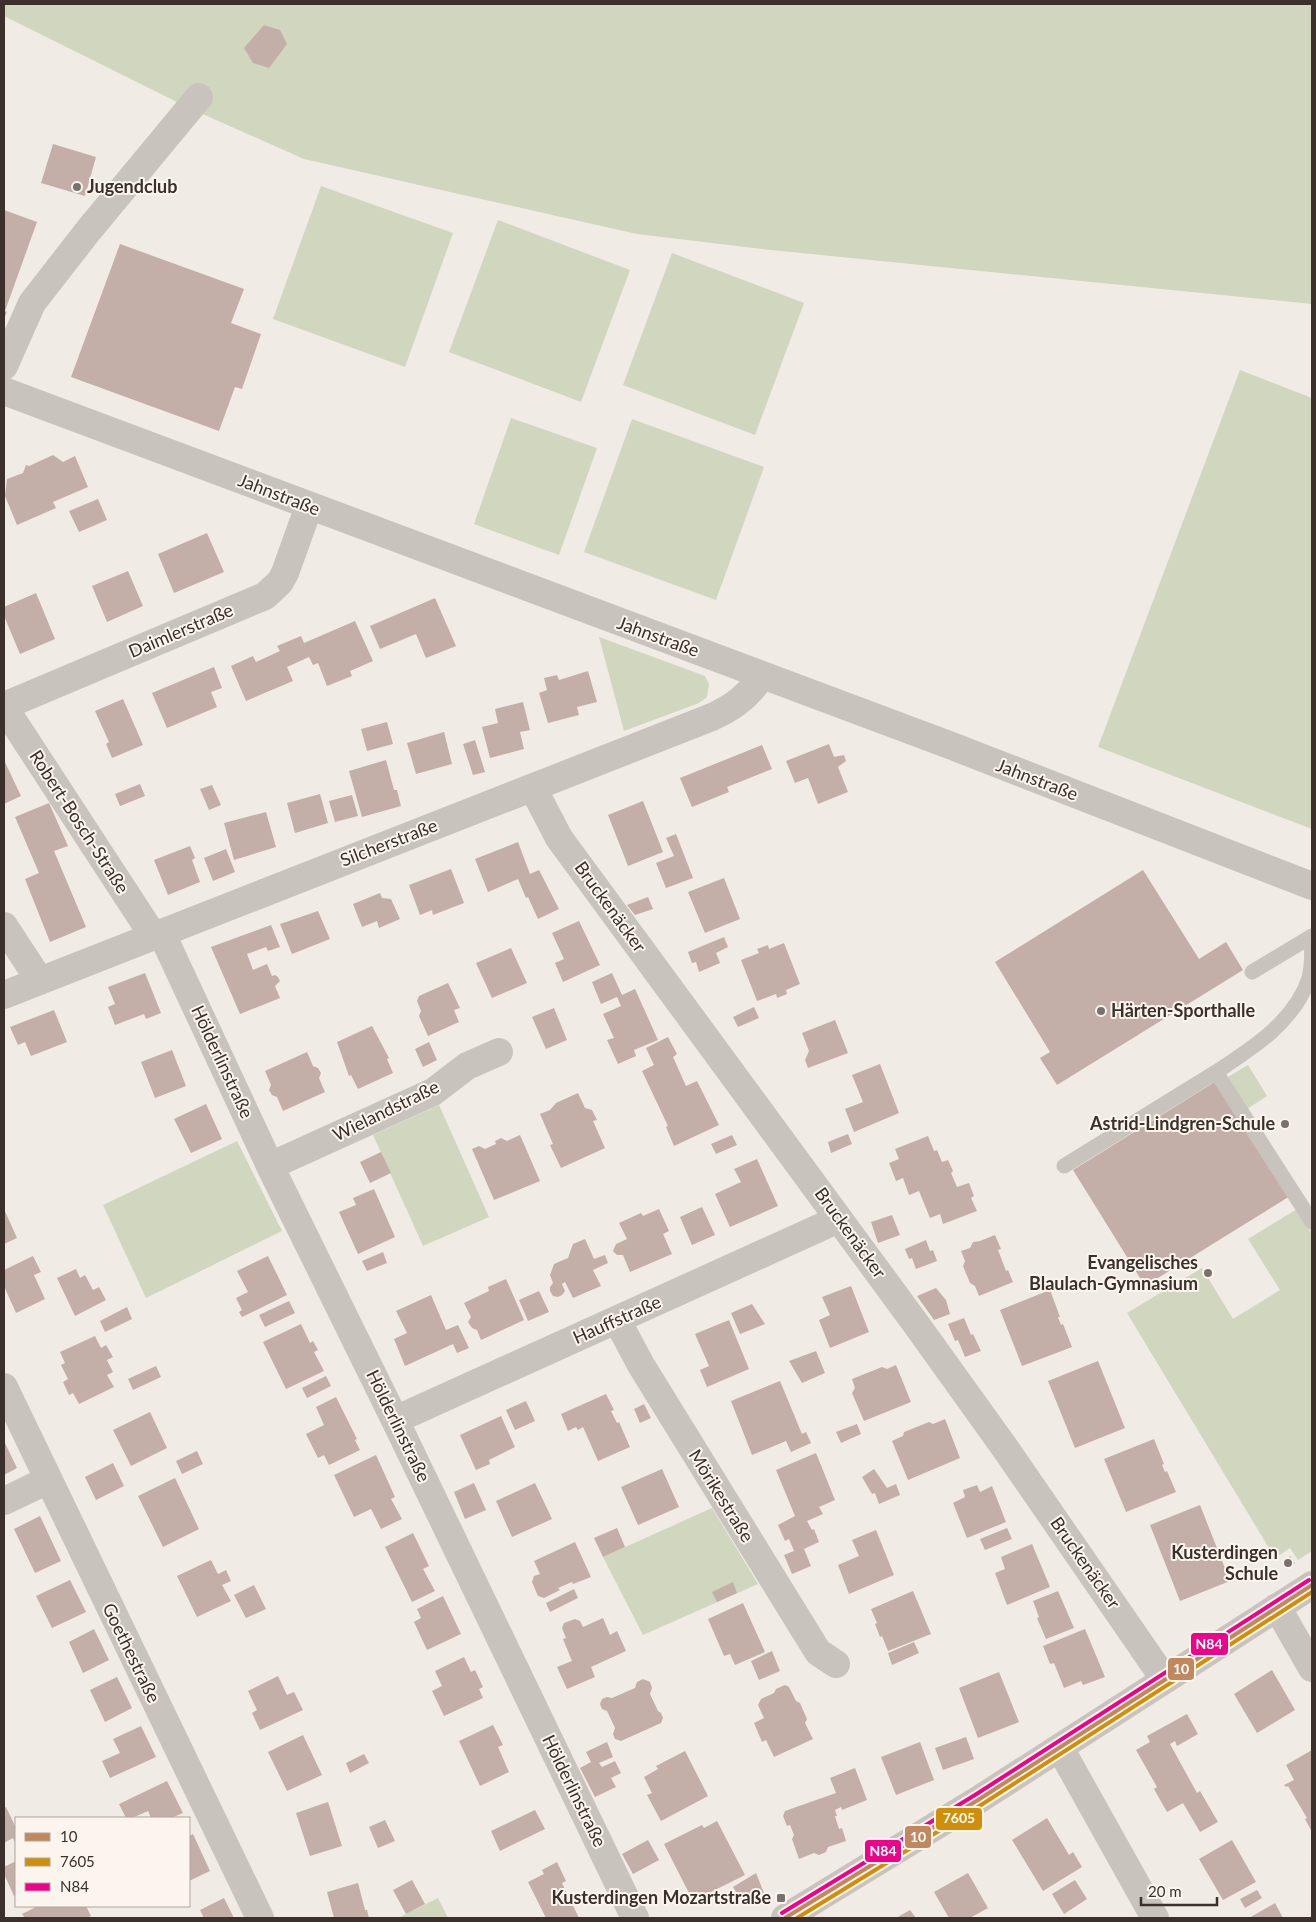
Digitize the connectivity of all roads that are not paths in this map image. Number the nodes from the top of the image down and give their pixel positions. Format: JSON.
{"nodes":[{"id":1,"x":199,"y":97,"type":"dead end"},
{"id":2,"x":4,"y":366,"type":"edge"},
{"id":3,"x":4,"y":391,"type":"edge"},
{"id":4,"x":309,"y":506,"type":"junction"},
{"id":5,"x":762,"y":675,"type":"junction"},
{"id":6,"x":4,"y":706,"type":"edge"},
{"id":7,"x":533,"y":788,"type":"junction"},
{"id":8,"x":1312,"y":886,"type":"edge"},
{"id":9,"x":4,"y":926,"type":"edge"},
{"id":10,"x":158,"y":935,"type":"junction"},
{"id":11,"x":1312,"y":936,"type":"edge"},
{"id":12,"x":1252,"y":972,"type":"dead end"},
{"id":13,"x":40,"y":981,"type":"junction"},
{"id":14,"x":4,"y":995,"type":"edge"},
{"id":15,"x":499,"y":1052,"type":"dead end"},
{"id":16,"x":1216,"y":1072,"type":"junction"},
{"id":17,"x":270,"y":1166,"type":"junction"},
{"id":18,"x":1064,"y":1166,"type":"dead end"},
{"id":19,"x":839,"y":1219,"type":"junction"},
{"id":20,"x":1312,"y":1222,"type":"edge"},
{"id":21,"x":617,"y":1320,"type":"junction"},
{"id":22,"x":4,"y":1387,"type":"edge"},
{"id":23,"x":395,"y":1420,"type":"junction"},
{"id":24,"x":48,"y":1480,"type":"junction"},
{"id":25,"x":4,"y":1501,"type":"edge"},
{"id":26,"x":1312,"y":1585,"type":"edge"},
{"id":27,"x":1277,"y":1607,"type":"junction"},
{"id":28,"x":836,"y":1664,"type":"dead end"},
{"id":29,"x":1312,"y":1668,"type":"edge"},
{"id":30,"x":1165,"y":1680,"type":"junction"},
{"id":31,"x":1060,"y":1748,"type":"junction"},
{"id":32,"x":260,"y":1918,"type":"edge"},
{"id":33,"x":635,"y":1918,"type":"edge"},
{"id":34,"x":785,"y":1918,"type":"edge"},
{"id":35,"x":1155,"y":1918,"type":"edge"}],
"edges":[{"from":1,"to":2,"type":"street"},
{"from":3,"to":4,"type":"street","name":"Jahnstraße"},
{"from":4,"to":5,"type":"street","name":"Jahnstraße"},
{"from":4,"to":6,"type":"street","name":"Daimlerstraße"},
{"from":5,"to":7,"type":"street","name":"Silcherstraße"},
{"from":5,"to":8,"type":"street","name":"Jahnstraße"},
{"from":6,"to":10,"type":"street","name":"Robert-Bosch-Straße"},
{"from":7,"to":10,"type":"street","name":"Silcherstraße"},
{"from":7,"to":19,"type":"street","name":"Bruckenäcker"},
{"from":9,"to":13,"type":"street"},
{"from":10,"to":13,"type":"street","name":"Silcherstraße"},
{"from":10,"to":17,"type":"street","name":"Hölderlinstraße"},
{"from":11,"to":12,"type":"lane"},
{"from":11,"to":16,"type":"lane"},
{"from":13,"to":14,"type":"street","name":"Silcherstraße"},
{"from":15,"to":17,"type":"street","name":"Wielandstraße"},
{"from":16,"to":18,"type":"lane"},
{"from":16,"to":20,"type":"lane"},
{"from":17,"to":23,"type":"street","name":"Hölderlinstraße"},
{"from":19,"to":21,"type":"street","name":"Hauffstraße"},
{"from":19,"to":30,"type":"street","name":"Bruckenäcker"},
{"from":21,"to":23,"type":"street","name":"Hauffstraße"},
{"from":21,"to":28,"type":"street","name":"Mörikestraße"},
{"from":22,"to":24,"type":"street","name":"Goethestraße"},
{"from":23,"to":33,"type":"street","name":"Hölderlinstraße"},
{"from":24,"to":25,"type":"street"},
{"from":24,"to":32,"type":"street","name":"Goethestraße"},
{"from":26,"to":27,"type":"street"},
{"from":27,"to":29,"type":"street"},
{"from":27,"to":30,"type":"street"},
{"from":30,"to":31,"type":"street"},
{"from":31,"to":34,"type":"street"},
{"from":31,"to":35,"type":"street"}]}
